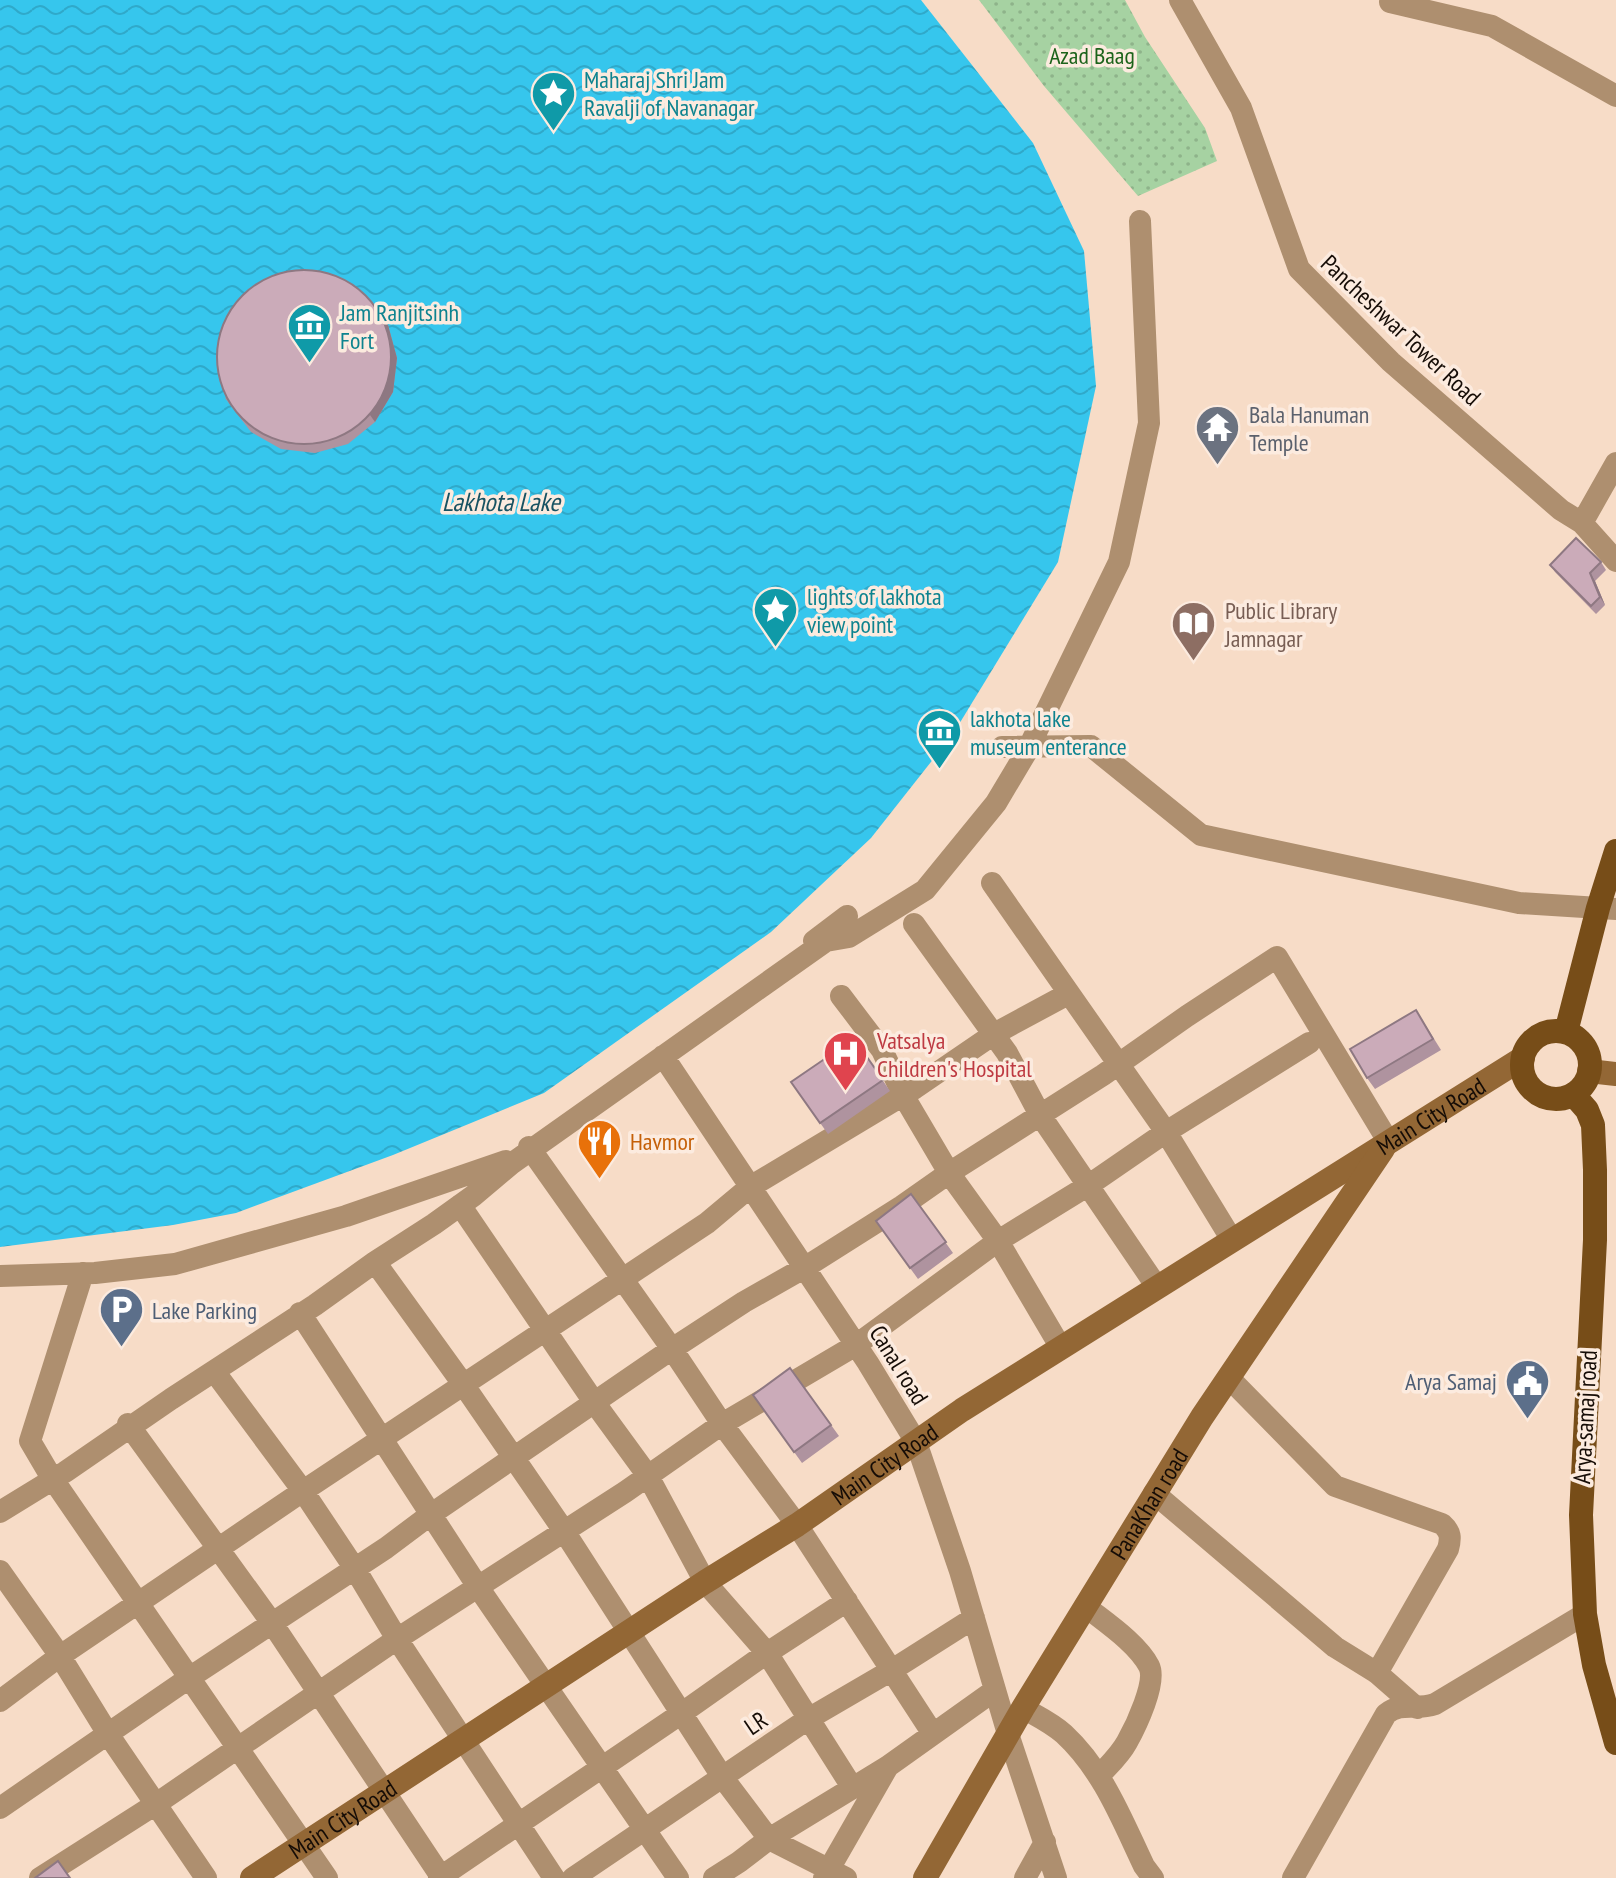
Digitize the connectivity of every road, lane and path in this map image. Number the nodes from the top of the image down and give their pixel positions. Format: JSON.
{"nodes":[{"id":1,"x":1180,"y":0,"type":"edge"},
{"id":2,"x":1390,"y":2,"type":"dead end"},
{"id":3,"x":1616,"y":96,"type":"edge"},
{"id":4,"x":1140,"y":221,"type":"dead end"},
{"id":5,"x":1616,"y":463,"type":"edge"},
{"id":6,"x":1582,"y":523,"type":"junction"},
{"id":7,"x":1616,"y":561,"type":"edge"},
{"id":8,"x":1029,"y":746,"type":"junction"},
{"id":9,"x":1002,"y":747,"type":"dead end"},
{"id":10,"x":1616,"y":851,"type":"edge"},
{"id":11,"x":992,"y":883,"type":"dead end"},
{"id":12,"x":1607,"y":909,"type":"edge"},
{"id":13,"x":847,"y":916,"type":"dead end"},
{"id":14,"x":914,"y":924,"type":"dead end"},
{"id":15,"x":1068,"y":994,"type":"junction"},
{"id":16,"x":841,"y":996,"type":"dead end"},
{"id":17,"x":1566,"y":1032,"type":"junction"},
{"id":18,"x":994,"y":1034,"type":"junction"},
{"id":19,"x":1309,"y":1043,"type":"dead end"},
{"id":20,"x":663,"y":1056,"type":"junction"},
{"id":21,"x":1523,"y":1058,"type":"junction"},
{"id":22,"x":1118,"y":1065,"type":"junction"},
{"id":23,"x":1589,"y":1071,"type":"junction"},
{"id":24,"x":1616,"y":1074,"type":"edge"},
{"id":25,"x":1573,"y":1094,"type":"junction"},
{"id":26,"x":903,"y":1095,"type":"junction"},
{"id":27,"x":1040,"y":1115,"type":"junction"},
{"id":28,"x":1166,"y":1132,"type":"junction"},
{"id":29,"x":1388,"y":1141,"type":"junction"},
{"id":30,"x":530,"y":1149,"type":"junction"},
{"id":31,"x":949,"y":1173,"type":"junction"},
{"id":32,"x":1089,"y":1185,"type":"junction"},
{"id":33,"x":750,"y":1187,"type":"junction"},
{"id":34,"x":460,"y":1205,"type":"junction"},
{"id":35,"x":1232,"y":1240,"type":"junction"},
{"id":36,"x":998,"y":1241,"type":"junction"},
{"id":37,"x":375,"y":1262,"type":"junction"},
{"id":38,"x":804,"y":1268,"type":"junction"},
{"id":39,"x":83,"y":1273,"type":"junction"},
{"id":40,"x":0,"y":1276,"type":"edge"},
{"id":41,"x":623,"y":1279,"type":"junction"},
{"id":42,"x":1157,"y":1287,"type":"junction"},
{"id":43,"x":300,"y":1314,"type":"junction"},
{"id":44,"x":546,"y":1329,"type":"junction"},
{"id":45,"x":856,"y":1345,"type":"junction"},
{"id":46,"x":1061,"y":1348,"type":"junction"},
{"id":47,"x":672,"y":1349,"type":"junction"},
{"id":48,"x":214,"y":1371,"type":"junction"},
{"id":49,"x":1229,"y":1378,"type":"junction"},
{"id":50,"x":463,"y":1384,"type":"junction"},
{"id":51,"x":594,"y":1402,"type":"junction"},
{"id":52,"x":722,"y":1424,"type":"junction"},
{"id":53,"x":129,"y":1426,"type":"junction"},
{"id":54,"x":380,"y":1439,"type":"junction"},
{"id":55,"x":916,"y":1442,"type":"junction"},
{"id":56,"x":514,"y":1458,"type":"junction"},
{"id":57,"x":648,"y":1476,"type":"junction"},
{"id":58,"x":52,"y":1477,"type":"junction"},
{"id":59,"x":303,"y":1491,"type":"junction"},
{"id":60,"x":1154,"y":1493,"type":"junction"},
{"id":61,"x":0,"y":1512,"type":"edge"},
{"id":62,"x":430,"y":1515,"type":"junction"},
{"id":63,"x":797,"y":1525,"type":"junction"},
{"id":64,"x":564,"y":1531,"type":"junction"},
{"id":65,"x":218,"y":1549,"type":"junction"},
{"id":66,"x":355,"y":1569,"type":"junction"},
{"id":67,"x":0,"y":1571,"type":"edge"},
{"id":68,"x":705,"y":1582,"type":"junction"},
{"id":69,"x":478,"y":1587,"type":"junction"},
{"id":70,"x":847,"y":1601,"type":"junction"},
{"id":71,"x":139,"y":1603,"type":"junction"},
{"id":72,"x":1085,"y":1606,"type":"junction"},
{"id":73,"x":1585,"y":1614,"type":"junction"},
{"id":74,"x":974,"y":1618,"type":"junction"},
{"id":75,"x":272,"y":1623,"type":"junction"},
{"id":76,"x":631,"y":1632,"type":"junction"},
{"id":77,"x":397,"y":1639,"type":"junction"},
{"id":78,"x":767,"y":1653,"type":"junction"},
{"id":79,"x":60,"y":1656,"type":"junction"},
{"id":80,"x":892,"y":1670,"type":"junction"},
{"id":81,"x":1377,"y":1673,"type":"junction"},
{"id":82,"x":189,"y":1678,"type":"junction"},
{"id":83,"x":547,"y":1686,"type":"junction"},
{"id":84,"x":995,"y":1690,"type":"junction"},
{"id":85,"x":319,"y":1692,"type":"junction"},
{"id":86,"x":0,"y":1701,"type":"edge"},
{"id":87,"x":1023,"y":1708,"type":"junction"},
{"id":88,"x":1417,"y":1708,"type":"junction"},
{"id":89,"x":682,"y":1713,"type":"junction"},
{"id":90,"x":808,"y":1719,"type":"junction"},
{"id":91,"x":108,"y":1734,"type":"junction"},
{"id":92,"x":933,"y":1734,"type":"junction"},
{"id":93,"x":1008,"y":1734,"type":"junction"},
{"id":94,"x":463,"y":1740,"type":"junction"},
{"id":95,"x":1616,"y":1743,"type":"edge"},
{"id":96,"x":238,"y":1747,"type":"junction"},
{"id":97,"x":602,"y":1767,"type":"junction"},
{"id":98,"x":887,"y":1767,"type":"junction"},
{"id":99,"x":1099,"y":1776,"type":"junction"},
{"id":100,"x":723,"y":1778,"type":"junction"},
{"id":101,"x":852,"y":1787,"type":"junction"},
{"id":102,"x":386,"y":1791,"type":"junction"},
{"id":103,"x":156,"y":1804,"type":"junction"},
{"id":104,"x":0,"y":1808,"type":"edge"},
{"id":105,"x":518,"y":1824,"type":"junction"},
{"id":106,"x":646,"y":1830,"type":"junction"},
{"id":107,"x":769,"y":1839,"type":"junction"},
{"id":108,"x":1045,"y":1842,"type":"junction"},
{"id":109,"x":305,"y":1844,"type":"junction"},
{"id":110,"x":735,"y":1870,"type":"edge"},
{"id":111,"x":833,"y":1875,"type":"edge"},
{"id":112,"x":441,"y":1877,"type":"edge"},
{"id":113,"x":1295,"y":1877,"type":"edge"},
{"id":114,"x":40,"y":1878,"type":"edge"},
{"id":115,"x":206,"y":1878,"type":"edge"},
{"id":116,"x":252,"y":1878,"type":"edge"},
{"id":117,"x":327,"y":1878,"type":"edge"},
{"id":118,"x":554,"y":1878,"type":"edge"},
{"id":119,"x":573,"y":1878,"type":"edge"},
{"id":120,"x":678,"y":1878,"type":"edge"},
{"id":121,"x":714,"y":1878,"type":"edge"},
{"id":122,"x":925,"y":1878,"type":"edge"},
{"id":123,"x":1025,"y":1878,"type":"edge"},
{"id":124,"x":1056,"y":1878,"type":"edge"},
{"id":125,"x":1153,"y":1878,"type":"edge"}],
"edges":[{"from":1,"to":6,"type":"street","name":"Pancheshwar Tower Road"},
{"from":2,"to":3,"type":"street"},
{"from":4,"to":8,"type":"street"},
{"from":5,"to":6,"type":"street"},
{"from":6,"to":7,"type":"street","name":"Pancheshwar Tower Road"},
{"from":8,"to":9,"type":"street"},
{"from":8,"to":12,"type":"street"},
{"from":8,"to":20,"type":"street"},
{"from":10,"to":12,"type":"main road"},
{"from":11,"to":15,"type":"street"},
{"from":12,"to":17,"type":"main road"},
{"from":13,"to":20,"type":"street"},
{"from":14,"to":18,"type":"street"},
{"from":15,"to":18,"type":"street"},
{"from":15,"to":22,"type":"street"},
{"from":16,"to":26,"type":"street"},
{"from":17,"to":21,"type":"main road"},
{"from":17,"to":23,"type":"main road"},
{"from":18,"to":26,"type":"street"},
{"from":18,"to":27,"type":"street"},
{"from":19,"to":28,"type":"street"},
{"from":20,"to":30,"type":"street"},
{"from":20,"to":33,"type":"street","name":"Canal road"},
{"from":21,"to":25,"type":"main road"},
{"from":21,"to":29,"type":"street","name":"Main City Road"},
{"from":22,"to":27,"type":"street"},
{"from":22,"to":28,"type":"street"},
{"from":22,"to":29,"type":"street"},
{"from":23,"to":24,"type":"street"},
{"from":23,"to":25,"type":"main road"},
{"from":25,"to":73,"type":"main road","name":"Arya-samaj road"},
{"from":26,"to":31,"type":"street"},
{"from":26,"to":33,"type":"street"},
{"from":27,"to":31,"type":"street"},
{"from":27,"to":32,"type":"street"},
{"from":28,"to":32,"type":"street"},
{"from":28,"to":35,"type":"street"},
{"from":29,"to":35,"type":"street","name":"Main City Road"},
{"from":29,"to":49,"type":"street","name":"PanaKhan road"},
{"from":30,"to":34,"type":"street"},
{"from":30,"to":39,"type":"street"},
{"from":30,"to":41,"type":"street"},
{"from":31,"to":36,"type":"street"},
{"from":31,"to":38,"type":"street"},
{"from":32,"to":36,"type":"street"},
{"from":32,"to":42,"type":"street"},
{"from":33,"to":38,"type":"street","name":"Canal road"},
{"from":33,"to":41,"type":"street"},
{"from":34,"to":37,"type":"street"},
{"from":34,"to":44,"type":"street"},
{"from":35,"to":42,"type":"street","name":"Main City Road"},
{"from":36,"to":45,"type":"street"},
{"from":36,"to":46,"type":"street"},
{"from":37,"to":43,"type":"street"},
{"from":37,"to":50,"type":"street"},
{"from":38,"to":45,"type":"street","name":"Canal road"},
{"from":38,"to":47,"type":"street"},
{"from":39,"to":40,"type":"street"},
{"from":39,"to":58,"type":"street"},
{"from":41,"to":44,"type":"street"},
{"from":41,"to":47,"type":"street"},
{"from":42,"to":46,"type":"street","name":"Main City Road"},
{"from":43,"to":48,"type":"street"},
{"from":43,"to":54,"type":"street"},
{"from":44,"to":50,"type":"street"},
{"from":44,"to":51,"type":"street"},
{"from":45,"to":52,"type":"street"},
{"from":45,"to":55,"type":"street","name":"Canal road"},
{"from":46,"to":55,"type":"street","name":"Main City Road"},
{"from":47,"to":51,"type":"street"},
{"from":47,"to":52,"type":"street"},
{"from":48,"to":53,"type":"street"},
{"from":48,"to":59,"type":"street"},
{"from":49,"to":60,"type":"street","name":"PanaKhan road"},
{"from":49,"to":81,"type":"street"},
{"from":50,"to":54,"type":"street"},
{"from":50,"to":56,"type":"street"},
{"from":51,"to":56,"type":"street"},
{"from":51,"to":57,"type":"street"},
{"from":52,"to":57,"type":"street"},
{"from":52,"to":63,"type":"street"},
{"from":53,"to":58,"type":"street"},
{"from":53,"to":65,"type":"street"},
{"from":54,"to":59,"type":"street"},
{"from":54,"to":62,"type":"street"},
{"from":55,"to":63,"type":"street","name":"Main City Road"},
{"from":55,"to":74,"type":"street","name":"Canal road"},
{"from":56,"to":62,"type":"street"},
{"from":56,"to":64,"type":"street"},
{"from":57,"to":64,"type":"street"},
{"from":57,"to":68,"type":"street"},
{"from":58,"to":61,"type":"street"},
{"from":58,"to":71,"type":"street"},
{"from":59,"to":65,"type":"street"},
{"from":59,"to":66,"type":"street"},
{"from":60,"to":72,"type":"street","name":"PanaKhan road"},
{"from":60,"to":81,"type":"street"},
{"from":62,"to":66,"type":"street"},
{"from":62,"to":69,"type":"street"},
{"from":63,"to":68,"type":"street","name":"Main City Road"},
{"from":63,"to":70,"type":"street"},
{"from":64,"to":69,"type":"street"},
{"from":64,"to":76,"type":"street"},
{"from":65,"to":71,"type":"street"},
{"from":65,"to":75,"type":"street"},
{"from":66,"to":75,"type":"street"},
{"from":66,"to":77,"type":"street"},
{"from":67,"to":79,"type":"street"},
{"from":68,"to":76,"type":"street","name":"Main City Road"},
{"from":68,"to":78,"type":"street"},
{"from":69,"to":77,"type":"street"},
{"from":69,"to":83,"type":"street"},
{"from":70,"to":78,"type":"street"},
{"from":70,"to":80,"type":"street"},
{"from":71,"to":79,"type":"street"},
{"from":71,"to":82,"type":"street"},
{"from":72,"to":87,"type":"street","name":"PanaKhan road"},
{"from":72,"to":99,"type":"street"},
{"from":73,"to":88,"type":"street"},
{"from":73,"to":95,"type":"main road","name":"Arya-samaj road"},
{"from":74,"to":80,"type":"street","name":"LR"},
{"from":74,"to":84,"type":"street","name":"Canal road"},
{"from":75,"to":82,"type":"street"},
{"from":75,"to":85,"type":"street"},
{"from":76,"to":83,"type":"street","name":"Main City Road"},
{"from":76,"to":89,"type":"street"},
{"from":77,"to":85,"type":"street"},
{"from":77,"to":94,"type":"street"},
{"from":78,"to":89,"type":"street"},
{"from":78,"to":90,"type":"street"},
{"from":79,"to":86,"type":"street"},
{"from":79,"to":91,"type":"street"},
{"from":80,"to":90,"type":"street","name":"LR"},
{"from":80,"to":92,"type":"street"},
{"from":81,"to":88,"type":"street"},
{"from":82,"to":91,"type":"street"},
{"from":82,"to":96,"type":"street"},
{"from":83,"to":94,"type":"street","name":"Main City Road"},
{"from":83,"to":97,"type":"street"},
{"from":84,"to":92,"type":"street"},
{"from":84,"to":93,"type":"street","name":"Canal road"},
{"from":85,"to":96,"type":"street"},
{"from":85,"to":102,"type":"street"},
{"from":87,"to":93,"type":"street","name":"PanaKhan road"},
{"from":87,"to":99,"type":"street"},
{"from":88,"to":113,"type":"street"},
{"from":89,"to":97,"type":"street"},
{"from":89,"to":100,"type":"street"},
{"from":90,"to":100,"type":"street","name":"LR"},
{"from":90,"to":101,"type":"street"},
{"from":91,"to":103,"type":"street"},
{"from":91,"to":104,"type":"street"},
{"from":92,"to":98,"type":"street"},
{"from":93,"to":108,"type":"street","name":"Canal road"},
{"from":93,"to":122,"type":"street","name":"PanaKhan road"},
{"from":94,"to":102,"type":"street","name":"Main City Road"},
{"from":94,"to":105,"type":"street"},
{"from":96,"to":103,"type":"street"},
{"from":96,"to":109,"type":"street"},
{"from":97,"to":105,"type":"street"},
{"from":97,"to":106,"type":"street"},
{"from":98,"to":101,"type":"street"},
{"from":98,"to":111,"type":"street"},
{"from":99,"to":125,"type":"street"},
{"from":100,"to":106,"type":"street","name":"LR"},
{"from":100,"to":107,"type":"street"},
{"from":101,"to":107,"type":"street"},
{"from":102,"to":109,"type":"street","name":"Main City Road"},
{"from":102,"to":112,"type":"street"},
{"from":103,"to":114,"type":"street"},
{"from":103,"to":115,"type":"street"},
{"from":105,"to":112,"type":"street"},
{"from":105,"to":118,"type":"street"},
{"from":106,"to":119,"type":"street","name":"LR"},
{"from":106,"to":120,"type":"street"},
{"from":107,"to":110,"type":"street"},
{"from":107,"to":111,"type":"street"},
{"from":108,"to":123,"type":"street"},
{"from":108,"to":124,"type":"street","name":"Canal road"},
{"from":109,"to":116,"type":"street","name":"Main City Road"},
{"from":109,"to":117,"type":"street"},
{"from":110,"to":121,"type":"street"}]}
